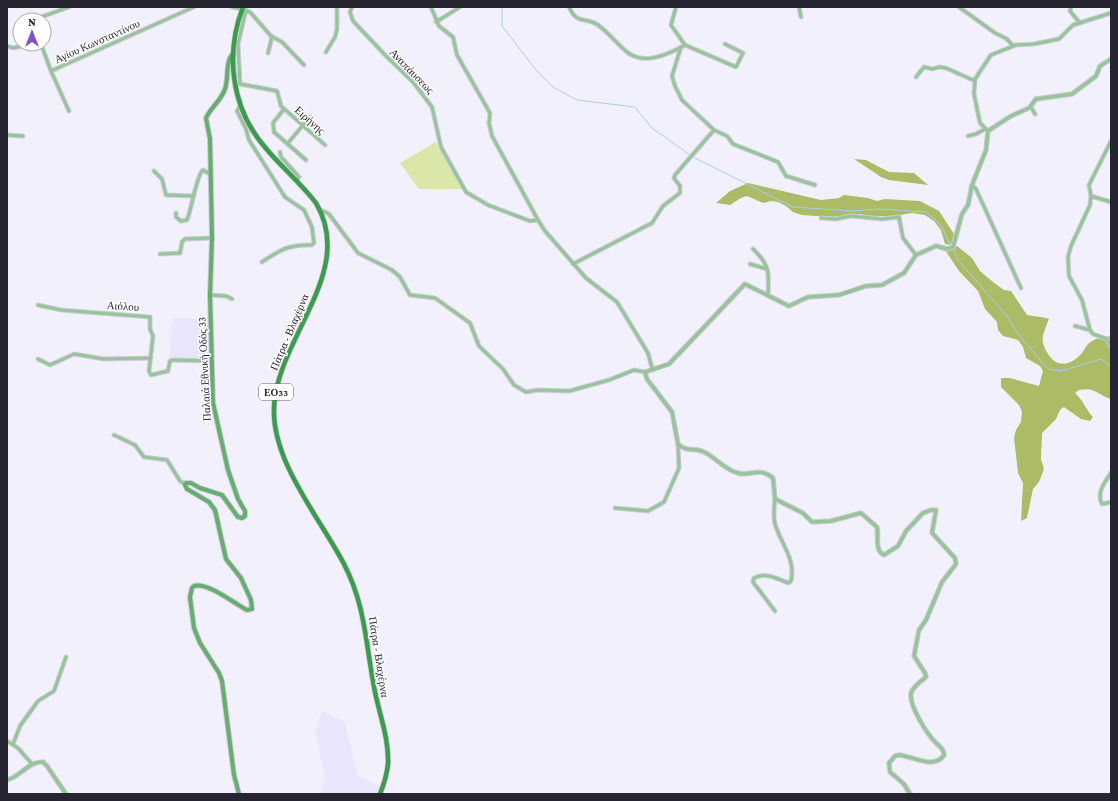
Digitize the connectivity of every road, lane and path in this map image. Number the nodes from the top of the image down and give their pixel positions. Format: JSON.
{"nodes":[{"id":1,"x":68,"y":7,"type":"edge"},
{"id":2,"x":194,"y":7,"type":"edge"},
{"id":3,"x":232,"y":7,"type":"edge"},
{"id":4,"x":336,"y":7,"type":"edge"},
{"id":5,"x":352,"y":7,"type":"edge"},
{"id":6,"x":431,"y":7,"type":"edge"},
{"id":7,"x":460,"y":7,"type":"edge"},
{"id":8,"x":569,"y":7,"type":"edge"},
{"id":9,"x":676,"y":7,"type":"edge"},
{"id":10,"x":799,"y":7,"type":"edge"},
{"id":11,"x":959,"y":7,"type":"edge"},
{"id":12,"x":1071,"y":7,"type":"edge"},
{"id":13,"x":244,"y":8,"type":"edge"},
{"id":14,"x":52,"y":13,"type":"edge"},
{"id":15,"x":1111,"y":13,"type":"edge"},
{"id":16,"x":801,"y":17,"type":"dead end"},
{"id":17,"x":436,"y":22,"type":"junction"},
{"id":18,"x":1080,"y":23,"type":"junction"},
{"id":19,"x":272,"y":37,"type":"junction"},
{"id":20,"x":725,"y":44,"type":"dead end"},
{"id":21,"x":685,"y":45,"type":"junction"},
{"id":22,"x":1014,"y":46,"type":"junction"},
{"id":23,"x":681,"y":47,"type":"junction"},
{"id":24,"x":44,"y":52,"type":"edge"},
{"id":25,"x":326,"y":52,"type":"dead end"},
{"id":26,"x":233,"y":53,"type":"junction"},
{"id":27,"x":268,"y":53,"type":"dead end"},
{"id":28,"x":1111,"y":59,"type":"edge"},
{"id":29,"x":304,"y":64,"type":"dead end"},
{"id":30,"x":51,"y":71,"type":"junction"},
{"id":31,"x":916,"y":77,"type":"dead end"},
{"id":32,"x":975,"y":81,"type":"junction"},
{"id":33,"x":240,"y":106,"type":"junction"},
{"id":34,"x":1031,"y":106,"type":"junction"},
{"id":35,"x":284,"y":109,"type":"junction"},
{"id":36,"x":69,"y":111,"type":"dead end"},
{"id":37,"x":1035,"y":114,"type":"dead end"},
{"id":38,"x":310,"y":117,"type":"dead end"},
{"id":39,"x":303,"y":126,"type":"junction"},
{"id":40,"x":714,"y":130,"type":"junction"},
{"id":41,"x":986,"y":130,"type":"junction"},
{"id":42,"x":7,"y":135,"type":"edge"},
{"id":43,"x":23,"y":136,"type":"dead end"},
{"id":44,"x":968,"y":136,"type":"dead end"},
{"id":45,"x":1111,"y":141,"type":"edge"},
{"id":46,"x":288,"y":144,"type":"junction"},
{"id":47,"x":325,"y":145,"type":"dead end"},
{"id":48,"x":280,"y":152,"type":"dead end"},
{"id":49,"x":306,"y":160,"type":"dead end"},
{"id":50,"x":154,"y":170,"type":"dead end"},
{"id":51,"x":210,"y":174,"type":"junction"},
{"id":52,"x":296,"y":180,"type":"junction"},
{"id":53,"x":815,"y":185,"type":"dead end"},
{"id":54,"x":972,"y":185,"type":"junction"},
{"id":55,"x":194,"y":196,"type":"junction"},
{"id":56,"x":1091,"y":196,"type":"junction"},
{"id":57,"x":1111,"y":202,"type":"edge"},
{"id":58,"x":321,"y":210,"type":"junction"},
{"id":59,"x":176,"y":213,"type":"dead end"},
{"id":60,"x":821,"y":218,"type":"dead end"},
{"id":61,"x":538,"y":220,"type":"junction"},
{"id":62,"x":212,"y":238,"type":"junction"},
{"id":63,"x":753,"y":249,"type":"dead end"},
{"id":64,"x":160,"y":254,"type":"dead end"},
{"id":65,"x":916,"y":255,"type":"junction"},
{"id":66,"x":262,"y":262,"type":"dead end"},
{"id":67,"x":573,"y":264,"type":"junction"},
{"id":68,"x":750,"y":264,"type":"dead end"},
{"id":69,"x":767,"y":269,"type":"junction"},
{"id":70,"x":1021,"y":288,"type":"dead end"},
{"id":71,"x":210,"y":295,"type":"junction"},
{"id":72,"x":768,"y":295,"type":"junction"},
{"id":73,"x":232,"y":299,"type":"dead end"},
{"id":74,"x":38,"y":305,"type":"dead end"},
{"id":75,"x":1075,"y":326,"type":"dead end"},
{"id":76,"x":1090,"y":330,"type":"junction"},
{"id":77,"x":1111,"y":346,"type":"edge"},
{"id":78,"x":151,"y":358,"type":"junction"},
{"id":79,"x":38,"y":359,"type":"dead end"},
{"id":80,"x":211,"y":361,"type":"junction"},
{"id":81,"x":652,"y":368,"type":"junction"},
{"id":82,"x":645,"y":372,"type":"junction"},
{"id":83,"x":114,"y":435,"type":"dead end"},
{"id":84,"x":678,"y":444,"type":"junction"},
{"id":85,"x":1111,"y":473,"type":"edge"},
{"id":86,"x":185,"y":484,"type":"junction"},
{"id":87,"x":775,"y":499,"type":"junction"},
{"id":88,"x":1111,"y":502,"type":"edge"},
{"id":89,"x":615,"y":508,"type":"dead end"},
{"id":90,"x":775,"y":611,"type":"dead end"},
{"id":91,"x":66,"y":656,"type":"dead end"},
{"id":92,"x":7,"y":741,"type":"edge"},
{"id":93,"x":12,"y":744,"type":"junction"},
{"id":94,"x":32,"y":764,"type":"junction"},
{"id":95,"x":7,"y":780,"type":"edge"},
{"id":96,"x":66,"y":794,"type":"edge"},
{"id":97,"x":239,"y":794,"type":"edge"},
{"id":98,"x":380,"y":794,"type":"edge"},
{"id":99,"x":910,"y":794,"type":"edge"}],
"edges":[{"from":1,"to":14,"type":"street"},
{"from":2,"to":30,"type":"street","name":"Αγίου Κωνσταντίνου"},
{"from":3,"to":13,"type":"street"},
{"from":4,"to":25,"type":"street"},
{"from":5,"to":61,"type":"street","name":"Αναπάυσεως"},
{"from":6,"to":17,"type":"street"},
{"from":7,"to":17,"type":"street"},
{"from":8,"to":23,"type":"street"},
{"from":9,"to":21,"type":"street"},
{"from":10,"to":16,"type":"street"},
{"from":11,"to":22,"type":"street"},
{"from":12,"to":18,"type":"street"},
{"from":13,"to":19,"type":"street"},
{"from":13,"to":26,"type":"main road","name":"Πάτρα - Βλαχέρνα","number":"ΕΟ33"},
{"from":13,"to":35,"type":"street"},
{"from":15,"to":18,"type":"street"},
{"from":17,"to":61,"type":"street"},
{"from":18,"to":22,"type":"street"},
{"from":19,"to":27,"type":"street"},
{"from":19,"to":29,"type":"street"},
{"from":20,"to":21,"type":"street"},
{"from":21,"to":23,"type":"street"},
{"from":22,"to":32,"type":"street"},
{"from":23,"to":40,"type":"street"},
{"from":24,"to":30,"type":"street"},
{"from":26,"to":33,"type":"main road","name":"Πάτρα - Βλαχέρνα","number":"ΕΟ33"},
{"from":26,"to":51,"type":"main road","name":"Παλαιά Εθνική Οδός 33"},
{"from":28,"to":34,"type":"street"},
{"from":30,"to":36,"type":"street"},
{"from":31,"to":32,"type":"street"},
{"from":32,"to":41,"type":"street"},
{"from":33,"to":52,"type":"main road","name":"Πάτρα - Βλαχέρνα","number":"ΕΟ33"},
{"from":33,"to":66,"type":"street"},
{"from":34,"to":37,"type":"street"},
{"from":34,"to":41,"type":"street"},
{"from":35,"to":39,"type":"street","name":"Ειρήνης"},
{"from":35,"to":46,"type":"street"},
{"from":38,"to":39,"type":"street"},
{"from":39,"to":46,"type":"street"},
{"from":39,"to":47,"type":"street","name":"Ειρήνης"},
{"from":40,"to":53,"type":"street"},
{"from":40,"to":67,"type":"street"},
{"from":41,"to":44,"type":"street"},
{"from":41,"to":54,"type":"street"},
{"from":42,"to":43,"type":"street"},
{"from":45,"to":56,"type":"street"},
{"from":46,"to":49,"type":"street"},
{"from":48,"to":52,"type":"street"},
{"from":50,"to":55,"type":"street"},
{"from":51,"to":55,"type":"street"},
{"from":51,"to":62,"type":"main road","name":"Παλαιά Εθνική Οδός 33"},
{"from":52,"to":58,"type":"main road","name":"Πάτρα - Βλαχέρνα","number":"ΕΟ33"},
{"from":54,"to":65,"type":"street"},
{"from":54,"to":70,"type":"street"},
{"from":55,"to":59,"type":"street"},
{"from":56,"to":57,"type":"street"},
{"from":56,"to":76,"type":"street"},
{"from":58,"to":82,"type":"street"},
{"from":58,"to":98,"type":"main road","name":"Πάτρα - Βλαχέρνα","number":"ΕΟ33"},
{"from":60,"to":65,"type":"street"},
{"from":61,"to":67,"type":"street"},
{"from":62,"to":64,"type":"street"},
{"from":62,"to":71,"type":"main road","name":"Παλαιά Εθνική Οδός 33"},
{"from":63,"to":69,"type":"street"},
{"from":65,"to":72,"type":"street"},
{"from":67,"to":81,"type":"street"},
{"from":68,"to":69,"type":"street"},
{"from":69,"to":72,"type":"street"},
{"from":71,"to":73,"type":"street"},
{"from":71,"to":80,"type":"main road","name":"Παλαιά Εθνική Οδός 33"},
{"from":72,"to":81,"type":"street"},
{"from":74,"to":78,"type":"street","name":"Αιόλου"},
{"from":75,"to":76,"type":"street"},
{"from":76,"to":77,"type":"street"},
{"from":78,"to":79,"type":"street"},
{"from":78,"to":80,"type":"street","name":"Αιόλου"},
{"from":80,"to":86,"type":"main road","name":"Παλαιά Εθνική Οδός 33"},
{"from":81,"to":82,"type":"street"},
{"from":82,"to":84,"type":"street"},
{"from":83,"to":86,"type":"street"},
{"from":84,"to":87,"type":"street"},
{"from":84,"to":89,"type":"street"},
{"from":85,"to":88,"type":"street"},
{"from":86,"to":97,"type":"main road"},
{"from":87,"to":90,"type":"street"},
{"from":87,"to":99,"type":"street"},
{"from":91,"to":93,"type":"street"},
{"from":92,"to":93,"type":"street"},
{"from":93,"to":94,"type":"street"},
{"from":94,"to":95,"type":"street"},
{"from":94,"to":96,"type":"street"}]}
